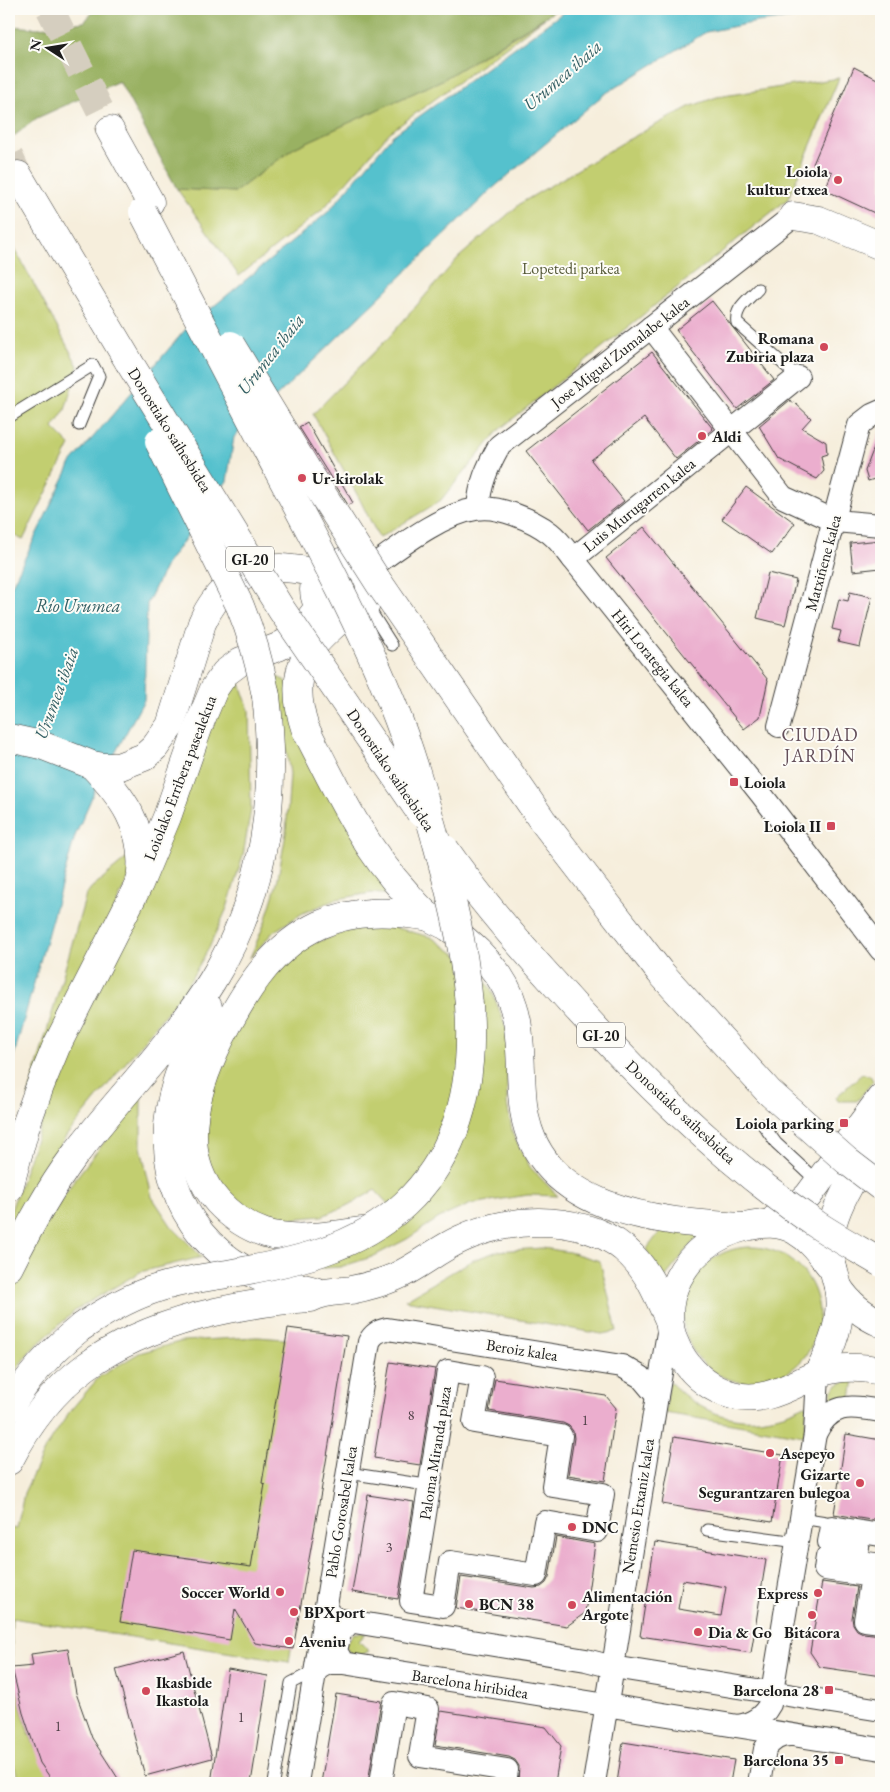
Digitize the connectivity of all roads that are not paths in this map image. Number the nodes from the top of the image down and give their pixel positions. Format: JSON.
{"nodes":[{"id":1,"x":110,"y":130,"type":"tunnel mouth"},
{"id":2,"x":18,"y":175,"type":"tunnel mouth"},
{"id":3,"x":146,"y":207,"type":"junction"},
{"id":4,"x":793,"y":216,"type":"joint"},
{"id":5,"x":881,"y":246,"type":"edge"},
{"id":6,"x":758,"y":289,"type":"dead end"},
{"id":7,"x":651,"y":327,"type":"junction"},
{"id":8,"x":129,"y":362,"type":"junction"},
{"id":9,"x":798,"y":377,"type":"joint"},
{"id":10,"x":881,"y":411,"type":"edge"},
{"id":11,"x":9,"y":417,"type":"edge"},
{"id":12,"x":79,"y":425,"type":"dead end"},
{"id":13,"x":732,"y":430,"type":"junction"},
{"id":14,"x":478,"y":508,"type":"junction"},
{"id":15,"x":835,"y":521,"type":"junction"},
{"id":16,"x":881,"y":525,"type":"edge"},
{"id":17,"x":574,"y":559,"type":"junction"},
{"id":18,"x":364,"y":572,"type":"junction"},
{"id":19,"x":319,"y":573,"type":"junction"},
{"id":20,"x":366,"y":604,"type":"junction"},
{"id":21,"x":330,"y":613,"type":"junction"},
{"id":22,"x":392,"y":645,"type":"dead end"},
{"id":23,"x":779,"y":726,"type":"dead end"},
{"id":24,"x":9,"y":738,"type":"edge"},
{"id":25,"x":92,"y":765,"type":"junction"},
{"id":26,"x":139,"y":884,"type":"junction"},
{"id":27,"x":430,"y":917,"type":"junction"},
{"id":28,"x":881,"y":950,"type":"edge"},
{"id":29,"x":212,"y":980,"type":"junction"},
{"id":30,"x":881,"y":1098,"type":"edge"},
{"id":31,"x":763,"y":1126,"type":"dead end"},
{"id":32,"x":881,"y":1137,"type":"edge"},
{"id":33,"x":820,"y":1183,"type":"junction"},
{"id":34,"x":881,"y":1187,"type":"edge"},
{"id":35,"x":9,"y":1188,"type":"edge"},
{"id":36,"x":755,"y":1225,"type":"junction"},
{"id":37,"x":372,"y":1230,"type":"junction"},
{"id":38,"x":881,"y":1263,"type":"edge"},
{"id":39,"x":9,"y":1267,"type":"edge"},
{"id":40,"x":835,"y":1278,"type":"junction"},
{"id":41,"x":320,"y":1293,"type":"junction"},
{"id":42,"x":669,"y":1322,"type":"junction"},
{"id":43,"x":881,"y":1323,"type":"edge"},
{"id":44,"x":377,"y":1332,"type":"joint"},
{"id":45,"x":881,"y":1370,"type":"edge"},
{"id":46,"x":822,"y":1377,"type":"junction"},
{"id":47,"x":657,"y":1396,"type":"junction"},
{"id":48,"x":9,"y":1409,"type":"edge"},
{"id":49,"x":881,"y":1411,"type":"edge"},
{"id":50,"x":815,"y":1434,"type":"junction"},
{"id":51,"x":9,"y":1461,"type":"edge"},
{"id":52,"x":348,"y":1473,"type":"junction"},
{"id":53,"x":426,"y":1485,"type":"dead end"},
{"id":54,"x":801,"y":1518,"type":"junction"},
{"id":55,"x":826,"y":1522,"type":"dead end"},
{"id":56,"x":881,"y":1529,"type":"edge"},
{"id":57,"x":707,"y":1530,"type":"dead end"},
{"id":58,"x":797,"y":1542,"type":"junction"},
{"id":59,"x":881,"y":1550,"type":"edge"},
{"id":60,"x":881,"y":1565,"type":"edge"},
{"id":61,"x":411,"y":1601,"type":"joint"},
{"id":62,"x":325,"y":1610,"type":"junction"},
{"id":63,"x":350,"y":1622,"type":"junction"},
{"id":64,"x":881,"y":1622,"type":"edge"},
{"id":65,"x":343,"y":1663,"type":"junction"},
{"id":66,"x":316,"y":1670,"type":"junction"},
{"id":67,"x":776,"y":1671,"type":"junction"},
{"id":68,"x":608,"y":1691,"type":"junction"},
{"id":69,"x":772,"y":1693,"type":"junction"},
{"id":70,"x":794,"y":1697,"type":"junction"},
{"id":71,"x":881,"y":1710,"type":"edge"},
{"id":72,"x":738,"y":1726,"type":"junction"},
{"id":73,"x":790,"y":1735,"type":"junction"},
{"id":74,"x":881,"y":1750,"type":"edge"},
{"id":75,"x":274,"y":1783,"type":"edge"},
{"id":76,"x":297,"y":1783,"type":"edge"},
{"id":77,"x":381,"y":1783,"type":"edge"},
{"id":78,"x":505,"y":1783,"type":"edge"},
{"id":79,"x":594,"y":1783,"type":"edge"},
{"id":80,"x":758,"y":1783,"type":"edge"}],
"edges":[{"from":1,"to":3,"type":"main road"},
{"from":2,"to":8,"type":"main road","name":"Donostiako saihesbidea","number":"GI-20"},
{"from":3,"to":34,"type":"main road","bridge":true},
{"from":3,"to":37,"type":"main road","bridge":true},
{"from":4,"to":5,"type":"main road"},
{"from":4,"to":7,"type":"street","name":"Jose Miguel Zumalabe kalea"},
{"from":6,"to":9,"type":"lane"},
{"from":7,"to":13,"type":"street"},
{"from":7,"to":14,"type":"street","name":"Jose Miguel Zumalabe kalea"},
{"from":8,"to":29,"type":"main road","bridge":true},
{"from":8,"to":38,"type":"main road","name":"Donostiako saihesbidea","number":"GI-20","bridge":true},
{"from":9,"to":13,"type":"street","name":"Luis Murugarren kalea"},
{"from":10,"to":15,"type":"street","name":"Matxiñene kalea"},
{"from":11,"to":12,"type":"lane"},
{"from":13,"to":15,"type":"street"},
{"from":13,"to":17,"type":"street","name":"Luis Murugarren kalea"},
{"from":14,"to":17,"type":"street","name":"Hiri Lorategia kalea"},
{"from":14,"to":18,"type":"street","name":"Hiri Lorategia kalea"},
{"from":15,"to":16,"type":"street"},
{"from":15,"to":23,"type":"street","name":"Matxiñene kalea"},
{"from":17,"to":28,"type":"street","name":"Hiri Lorategia kalea"},
{"from":18,"to":19,"type":"main road"},
{"from":18,"to":20,"type":"main road"},
{"from":19,"to":21,"type":"main road"},
{"from":19,"to":25,"type":"main road"},
{"from":20,"to":21,"type":"main road"},
{"from":20,"to":22,"type":"lane"},
{"from":21,"to":26,"type":"main road","name":"Loiolako Erribera pasealekua"},
{"from":21,"to":27,"type":"main road"},
{"from":24,"to":25,"type":"main road"},
{"from":25,"to":26,"type":"main road","name":"Loiolako Erribera pasealekua"},
{"from":26,"to":35,"type":"main road","name":"Loiolako Erribera pasealekua"},
{"from":27,"to":36,"type":"main road"},
{"from":27,"to":37,"type":"main road","bridge":true},
{"from":29,"to":39,"type":"main road"},
{"from":29,"to":41,"type":"main road"},
{"from":30,"to":33,"type":"main road"},
{"from":31,"to":33,"type":"lane"},
{"from":32,"to":40,"type":"main road"},
{"from":33,"to":36,"type":"main road"},
{"from":36,"to":40,"type":"main road"},
{"from":36,"to":42,"type":"main road"},
{"from":37,"to":48,"type":"main road","bridge":true},
{"from":40,"to":43,"type":"main road"},
{"from":40,"to":46,"type":"main road"},
{"from":41,"to":42,"type":"main road"},
{"from":41,"to":51,"type":"main road"},
{"from":42,"to":46,"type":"main road"},
{"from":42,"to":47,"type":"street","name":"Nemesio Etxaniz kalea"},
{"from":44,"to":47,"type":"street","name":"Beroiz kalea"},
{"from":44,"to":52,"type":"street","name":"Pablo Gorosabel kalea"},
{"from":45,"to":46,"type":"main road"},
{"from":46,"to":50,"type":"street"},
{"from":47,"to":68,"type":"street","name":"Nemesio Etxaniz kalea"},
{"from":49,"to":50,"type":"street"},
{"from":50,"to":54,"type":"street"},
{"from":52,"to":53,"type":"lane"},
{"from":52,"to":62,"type":"street","name":"Pablo Gorosabel kalea"},
{"from":54,"to":55,"type":"lane"},
{"from":54,"to":58,"type":"street"},
{"from":56,"to":59,"type":"street"},
{"from":57,"to":58,"type":"lane"},
{"from":58,"to":67,"type":"street"},
{"from":60,"to":64,"type":"street"},
{"from":61,"to":61,"type":"street","name":"Paloma Miranda plaza"},
{"from":62,"to":63,"type":"street","name":"Barcelona hiribidea"},
{"from":62,"to":66,"type":"street","name":"Pablo Gorosabel kalea"},
{"from":63,"to":65,"type":"street"},
{"from":63,"to":68,"type":"street","name":"Barcelona hiribidea"},
{"from":65,"to":66,"type":"street","name":"Barcelona hiribidea"},
{"from":65,"to":68,"type":"street","name":"Barcelona hiribidea"},
{"from":66,"to":75,"type":"lane"},
{"from":66,"to":76,"type":"street","name":"Pablo Gorosabel kalea"},
{"from":67,"to":69,"type":"street"},
{"from":67,"to":70,"type":"street"},
{"from":68,"to":69,"type":"street","name":"Barcelona hiribidea"},
{"from":68,"to":72,"type":"street","name":"Barcelona hiribidea"},
{"from":68,"to":79,"type":"street","name":"Nemesio Etxaniz kalea"},
{"from":69,"to":70,"type":"street","name":"Barcelona hiribidea"},
{"from":69,"to":72,"type":"street"},
{"from":70,"to":71,"type":"street","name":"Barcelona hiribidea"},
{"from":72,"to":73,"type":"street","name":"Barcelona hiribidea"},
{"from":73,"to":74,"type":"street","name":"Barcelona hiribidea"},
{"from":73,"to":80,"type":"street"},
{"from":77,"to":78,"type":"street"}]}
